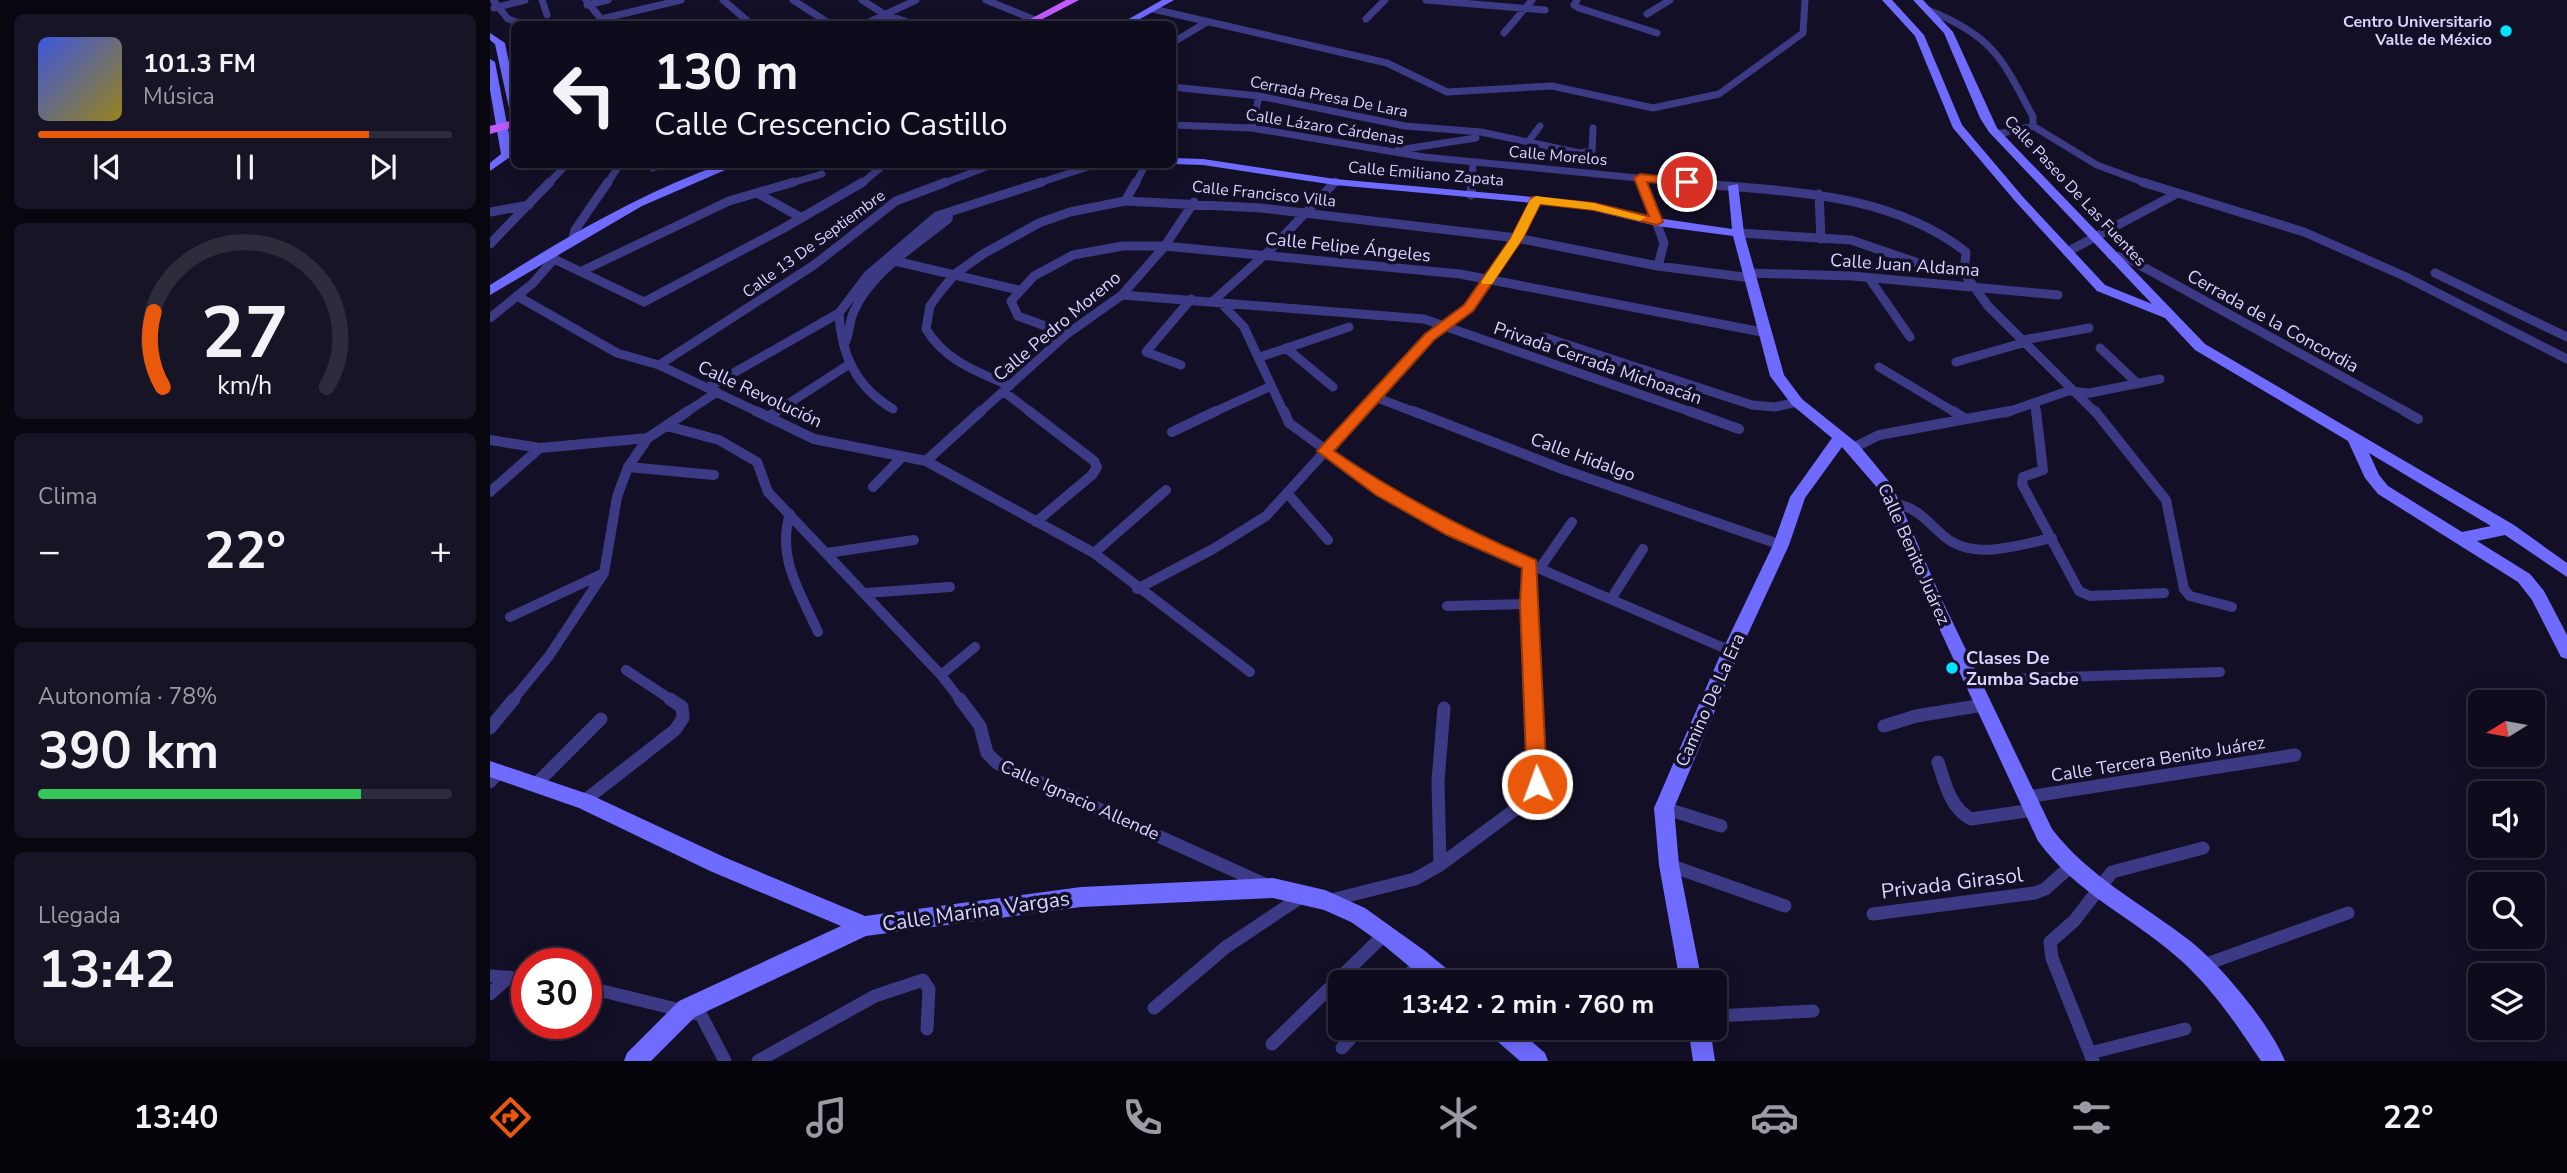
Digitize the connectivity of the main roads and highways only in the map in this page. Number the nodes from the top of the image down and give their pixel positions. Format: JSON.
{"nodes":[{"id":1,"x":1074,"y":0,"type":"edge"},
{"id":2,"x":1090,"y":0,"type":"edge"},
{"id":3,"x":1038,"y":21,"type":"edge"},
{"id":4,"x":1040,"y":21,"type":"edge"},
{"id":5,"x":511,"y":127,"type":"edge"},
{"id":6,"x":511,"y":127,"type":"edge"},
{"id":7,"x":490,"y":129,"type":"edge"},
{"id":8,"x":490,"y":136,"type":"edge"}],
"edges":[{"from":1,"to":3,"type":"main road"},
{"from":2,"to":4,"type":"main road"},
{"from":5,"to":7,"type":"main road"},
{"from":6,"to":8,"type":"main road"}]}
